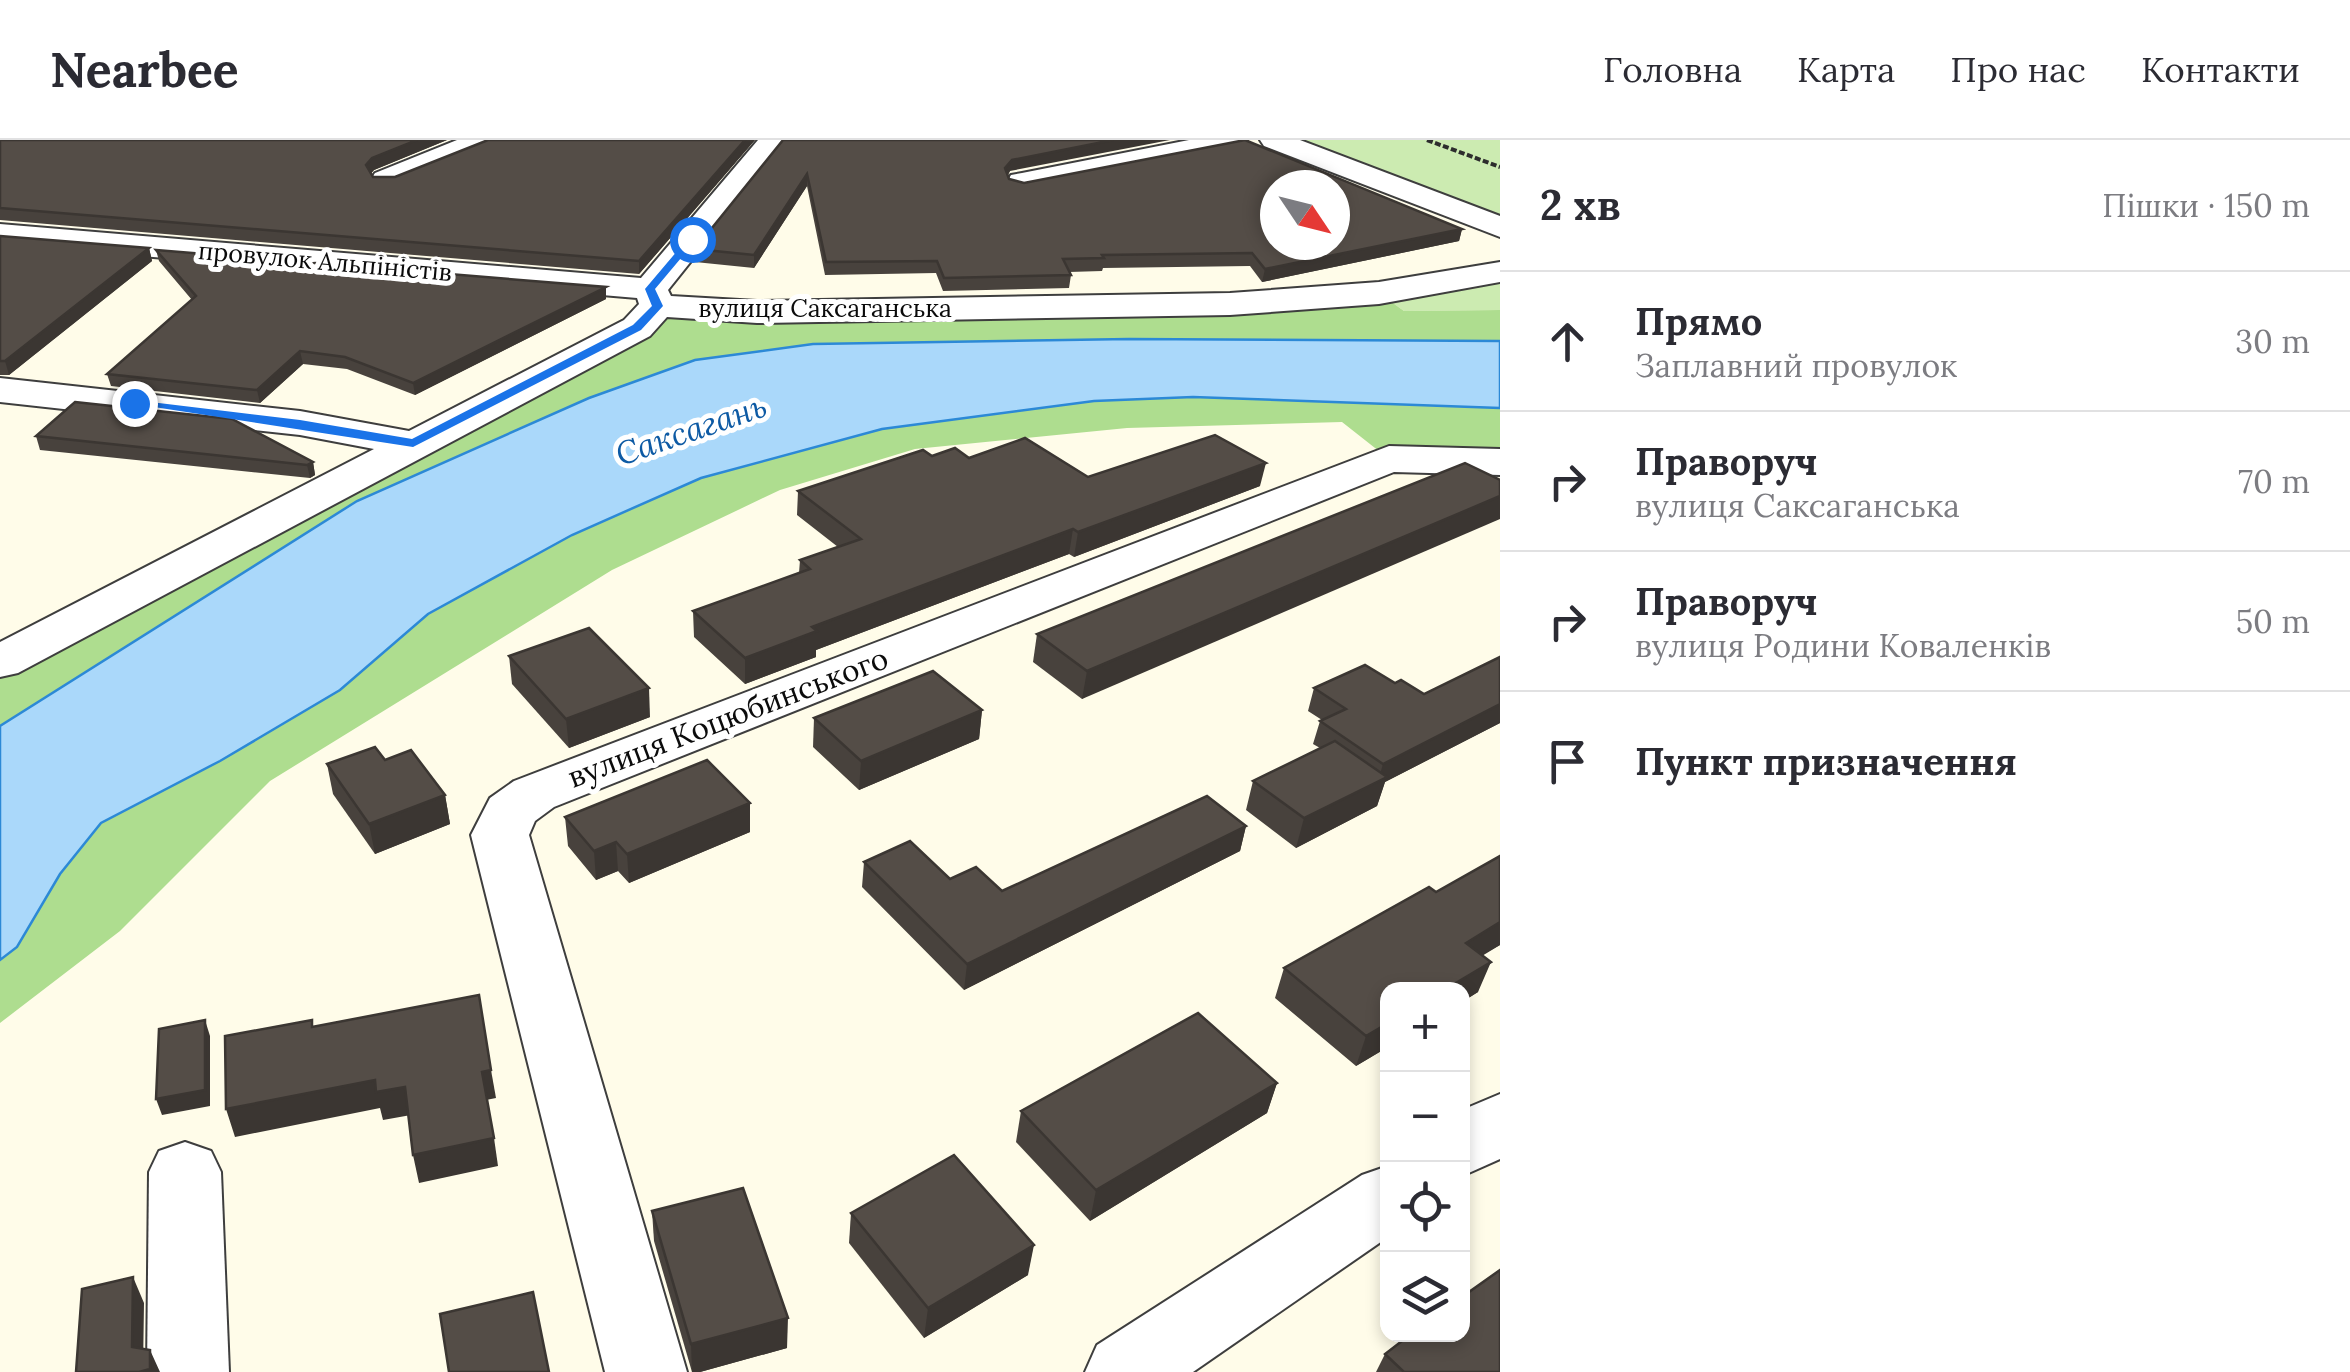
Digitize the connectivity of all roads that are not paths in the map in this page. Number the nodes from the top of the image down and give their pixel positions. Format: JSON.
{"nodes":[{"id":1,"x":483,"y":140,"type":"edge"},
{"id":2,"x":774,"y":140,"type":"edge"},
{"id":3,"x":1233,"y":140,"type":"edge"},
{"id":4,"x":1274,"y":140,"type":"edge"},
{"id":5,"x":386,"y":179,"type":"edge"},
{"id":6,"x":1022,"y":182,"type":"edge"},
{"id":7,"x":1500,"y":227,"type":"edge"},
{"id":8,"x":0,"y":234,"type":"edge"},
{"id":9,"x":1500,"y":272,"type":"edge"},
{"id":10,"x":654,"y":298,"type":"junction"},
{"id":11,"x":0,"y":390,"type":"edge"},
{"id":12,"x":413,"y":444,"type":"junction"},
{"id":13,"x":1500,"y":462,"type":"edge"},
{"id":14,"x":2,"y":660,"type":"edge"},
{"id":15,"x":1500,"y":1122,"type":"edge"},
{"id":16,"x":1470,"y":1142,"type":"edge"},
{"id":17,"x":186,"y":1172,"type":"dead end"},
{"id":18,"x":1380,"y":1203,"type":"edge"},
{"id":19,"x":188,"y":1372,"type":"edge"},
{"id":20,"x":646,"y":1372,"type":"edge"},
{"id":21,"x":1126,"y":1372,"type":"edge"}],
"edges":[{"from":1,"to":5,"type":"street"},
{"from":2,"to":10,"type":"street"},
{"from":3,"to":6,"type":"street"},
{"from":4,"to":7,"type":"street"},
{"from":8,"to":10,"type":"street","name":"провулок Альпіністів"},
{"from":9,"to":10,"type":"street","name":"вулиця Саксаганська"},
{"from":10,"to":12,"type":"street","name":"вулиця Саксаганська"},
{"from":11,"to":12,"type":"street"},
{"from":12,"to":14,"type":"street","name":"вулиця Саксаганська"},
{"from":13,"to":20,"type":"street","name":"вулиця Коцюбинського"},
{"from":15,"to":16,"type":"street"},
{"from":17,"to":19,"type":"street"},
{"from":18,"to":21,"type":"street"}]}
